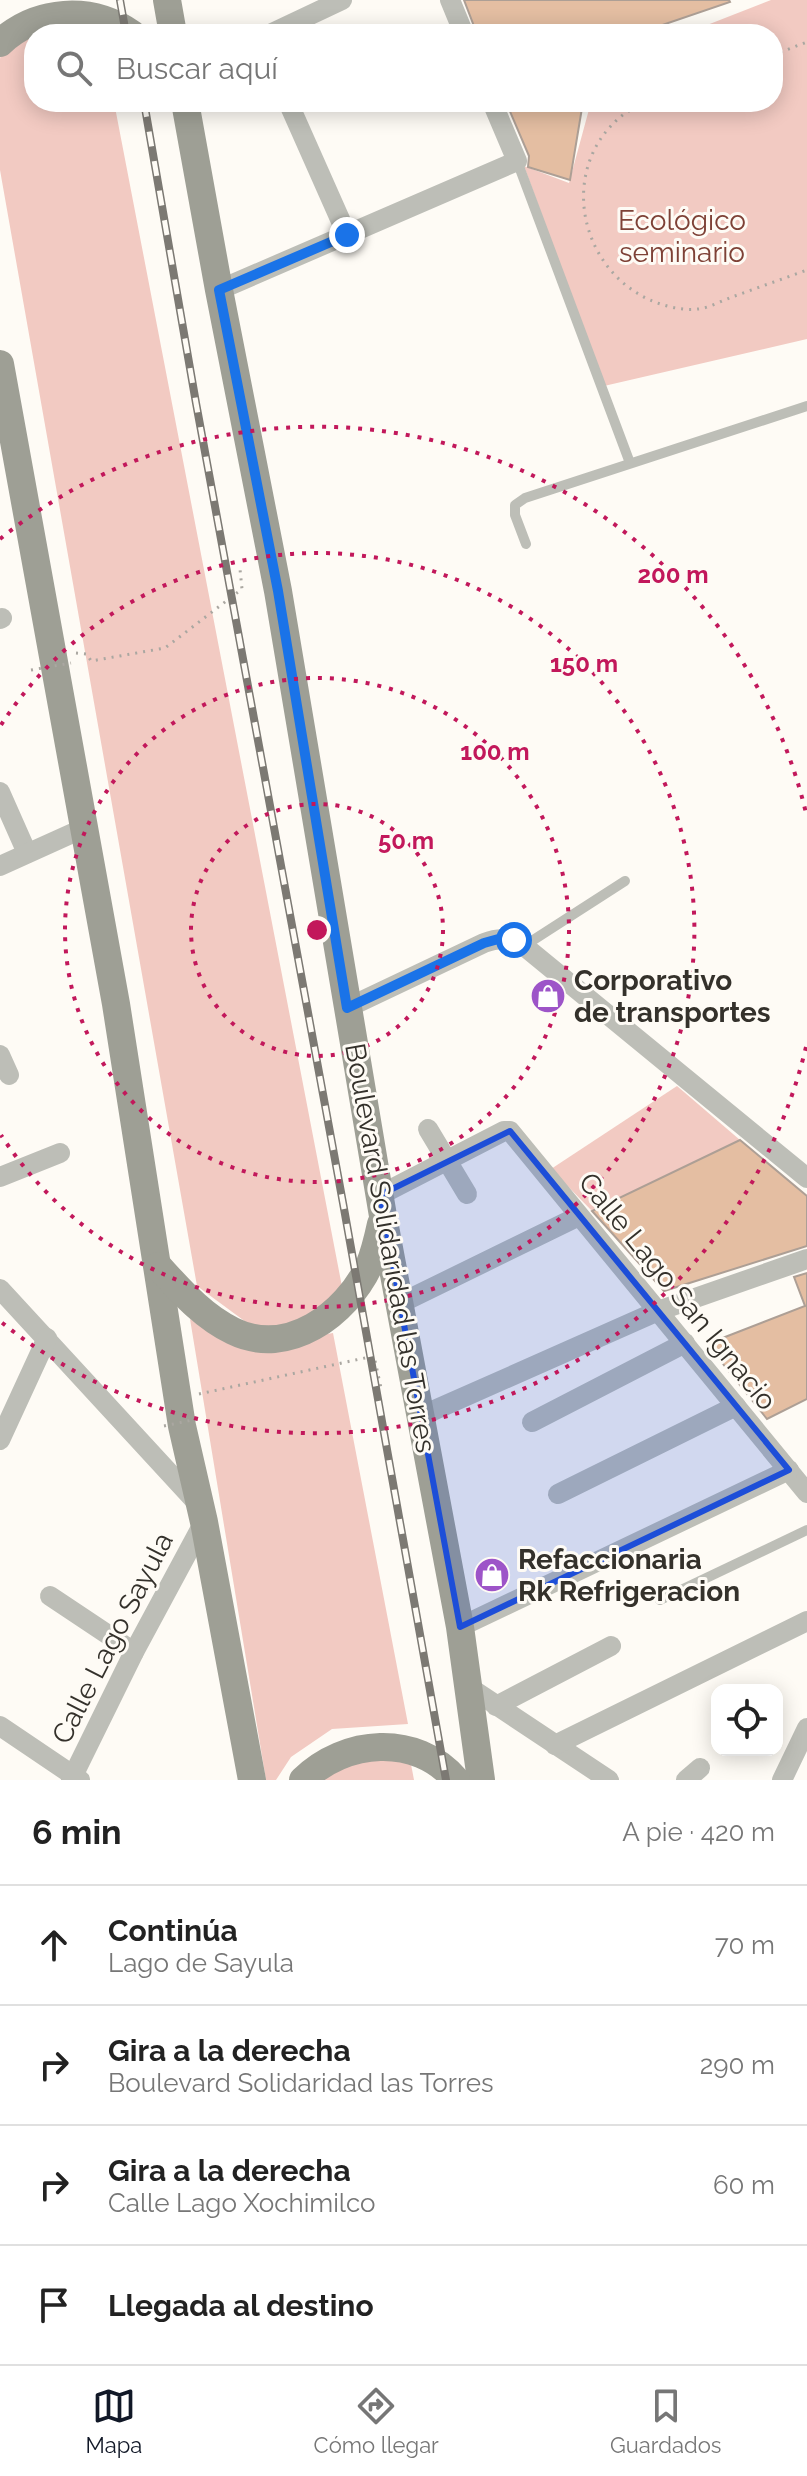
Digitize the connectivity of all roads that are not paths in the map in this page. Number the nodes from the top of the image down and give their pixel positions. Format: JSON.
{"nodes":[{"id":1,"x":167,"y":0,"type":"edge"},
{"id":2,"x":342,"y":0,"type":"edge"},
{"id":3,"x":450,"y":0,"type":"edge"},
{"id":4,"x":303,"y":8,"type":"edge"},
{"id":5,"x":28,"y":24,"type":"edge"},
{"id":6,"x":115,"y":24,"type":"edge"},
{"id":7,"x":171,"y":24,"type":"edge"},
{"id":8,"x":283,"y":24,"type":"edge"},
{"id":9,"x":460,"y":24,"type":"edge"},
{"id":10,"x":24,"y":26,"type":"edge"},
{"id":11,"x":0,"y":43,"type":"edge"},
{"id":12,"x":186,"y":112,"type":"edge"},
{"id":13,"x":292,"y":112,"type":"edge"},
{"id":14,"x":496,"y":112,"type":"edge"},
{"id":15,"x":517,"y":161,"type":"junction"},
{"id":16,"x":347,"y":235,"type":"junction"},
{"id":17,"x":219,"y":290,"type":"junction"},
{"id":18,"x":0,"y":364,"type":"edge"},
{"id":19,"x":3,"y":401,"type":"edge"},
{"id":20,"x":807,"y":406,"type":"edge"},
{"id":21,"x":630,"y":463,"type":"junction"},
{"id":22,"x":526,"y":544,"type":"dead end"},
{"id":23,"x":0,"y":792,"type":"edge"},
{"id":24,"x":84,"y":828,"type":"junction"},
{"id":25,"x":27,"y":853,"type":"junction"},
{"id":26,"x":0,"y":866,"type":"edge"},
{"id":27,"x":625,"y":881,"type":"dead end"},
{"id":28,"x":524,"y":946,"type":"junction"},
{"id":29,"x":347,"y":1008,"type":"junction"},
{"id":30,"x":0,"y":1055,"type":"edge"},
{"id":31,"x":9,"y":1075,"type":"dead end"},
{"id":32,"x":428,"y":1129,"type":"dead end"},
{"id":33,"x":60,"y":1153,"type":"dead end"},
{"id":34,"x":447,"y":1160,"type":"junction"},
{"id":35,"x":0,"y":1177,"type":"edge"},
{"id":36,"x":807,"y":1178,"type":"edge"},
{"id":37,"x":467,"y":1194,"type":"dead end"},
{"id":38,"x":382,"y":1206,"type":"junction"},
{"id":39,"x":579,"y":1216,"type":"junction"},
{"id":40,"x":807,"y":1259,"type":"edge"},
{"id":41,"x":158,"y":1266,"type":"junction"},
{"id":42,"x":0,"y":1289,"type":"edge"},
{"id":43,"x":401,"y":1303,"type":"junction"},
{"id":44,"x":658,"y":1311,"type":"junction"},
{"id":45,"x":47,"y":1338,"type":"junction"},
{"id":46,"x":685,"y":1343,"type":"junction"},
{"id":47,"x":736,"y":1406,"type":"junction"},
{"id":48,"x":421,"y":1416,"type":"junction"},
{"id":49,"x":532,"y":1422,"type":"dead end"},
{"id":50,"x":0,"y":1440,"type":"edge"},
{"id":51,"x":789,"y":1470,"type":"junction"},
{"id":52,"x":807,"y":1493,"type":"edge"},
{"id":53,"x":558,"y":1494,"type":"dead end"},
{"id":54,"x":202,"y":1514,"type":"junction"},
{"id":55,"x":807,"y":1530,"type":"edge"},
{"id":56,"x":50,"y":1596,"type":"dead end"},
{"id":57,"x":660,"y":1600,"type":"dead end"},
{"id":58,"x":807,"y":1621,"type":"edge"},
{"id":59,"x":460,"y":1627,"type":"junction"},
{"id":60,"x":611,"y":1646,"type":"dead end"},
{"id":61,"x":134,"y":1652,"type":"junction"},
{"id":62,"x":469,"y":1687,"type":"junction"},
{"id":63,"x":496,"y":1706,"type":"junction"},
{"id":64,"x":0,"y":1726,"type":"edge"},
{"id":65,"x":807,"y":1728,"type":"edge"},
{"id":66,"x":555,"y":1745,"type":"junction"},
{"id":67,"x":75,"y":1779,"type":"edge"},
{"id":68,"x":252,"y":1780,"type":"edge"},
{"id":69,"x":303,"y":1780,"type":"edge"},
{"id":70,"x":456,"y":1780,"type":"edge"},
{"id":71,"x":481,"y":1780,"type":"edge"},
{"id":72,"x":609,"y":1780,"type":"edge"},
{"id":73,"x":782,"y":1780,"type":"edge"}],
"edges":[{"from":1,"to":7,"type":"main road"},
{"from":2,"to":4,"type":"street"},
{"from":3,"to":9,"type":"street"},
{"from":4,"to":8,"type":"street"},
{"from":5,"to":6,"type":"main road"},
{"from":10,"to":11,"type":"main road"},
{"from":12,"to":17,"type":"main road","name":"Boulevard Solidaridad las Torres"},
{"from":13,"to":16,"type":"street"},
{"from":14,"to":15,"type":"street"},
{"from":15,"to":16,"type":"street"},
{"from":15,"to":21,"type":"lane"},
{"from":16,"to":17,"type":"street"},
{"from":17,"to":29,"type":"main road","name":"Boulevard Solidaridad las Torres"},
{"from":18,"to":19,"type":"main road"},
{"from":19,"to":24,"type":"main road"},
{"from":20,"to":21,"type":"lane"},
{"from":21,"to":22,"type":"lane"},
{"from":23,"to":25,"type":"street"},
{"from":24,"to":25,"type":"street"},
{"from":24,"to":41,"type":"main road"},
{"from":25,"to":26,"type":"street"},
{"from":27,"to":28,"type":"lane"},
{"from":28,"to":29,"type":"street"},
{"from":28,"to":36,"type":"street"},
{"from":29,"to":38,"type":"main road","name":"Boulevard Solidaridad las Torres"},
{"from":30,"to":31,"type":"street"},
{"from":32,"to":34,"type":"street"},
{"from":33,"to":35,"type":"street"},
{"from":34,"to":37,"type":"street"},
{"from":34,"to":38,"type":"street"},
{"from":34,"to":39,"type":"street","name":"Calle Lago San Ignacio"},
{"from":38,"to":41,"type":"main road"},
{"from":38,"to":43,"type":"main road","name":"Boulevard Solidaridad las Torres"},
{"from":39,"to":43,"type":"street"},
{"from":39,"to":44,"type":"street","name":"Calle Lago San Ignacio"},
{"from":40,"to":44,"type":"street"},
{"from":41,"to":54,"type":"main road"},
{"from":42,"to":45,"type":"street"},
{"from":43,"to":48,"type":"main road","name":"Boulevard Solidaridad las Torres"},
{"from":44,"to":46,"type":"street","name":"Calle Lago San Ignacio"},
{"from":44,"to":48,"type":"street"},
{"from":45,"to":50,"type":"street"},
{"from":45,"to":54,"type":"street"},
{"from":46,"to":47,"type":"street","name":"Calle Lago San Ignacio"},
{"from":46,"to":49,"type":"street"},
{"from":47,"to":51,"type":"street","name":"Calle Lago San Ignacio"},
{"from":47,"to":53,"type":"street"},
{"from":48,"to":59,"type":"main road","name":"Boulevard Solidaridad las Torres"},
{"from":51,"to":52,"type":"street","name":"Calle Lago San Ignacio"},
{"from":51,"to":59,"type":"street"},
{"from":54,"to":61,"type":"street","name":"Calle Lago Sayula"},
{"from":54,"to":68,"type":"main road"},
{"from":55,"to":57,"type":"lane"},
{"from":56,"to":61,"type":"street"},
{"from":58,"to":66,"type":"street"},
{"from":59,"to":62,"type":"main road","name":"Boulevard Solidaridad las Torres"},
{"from":60,"to":63,"type":"street"},
{"from":61,"to":67,"type":"street","name":"Calle Lago Sayula"},
{"from":62,"to":63,"type":"street"},
{"from":62,"to":71,"type":"main road","name":"Boulevard Solidaridad las Torres"},
{"from":63,"to":66,"type":"street"},
{"from":64,"to":67,"type":"street"},
{"from":65,"to":73,"type":"street"},
{"from":66,"to":72,"type":"street"},
{"from":69,"to":70,"type":"main road"}]}
